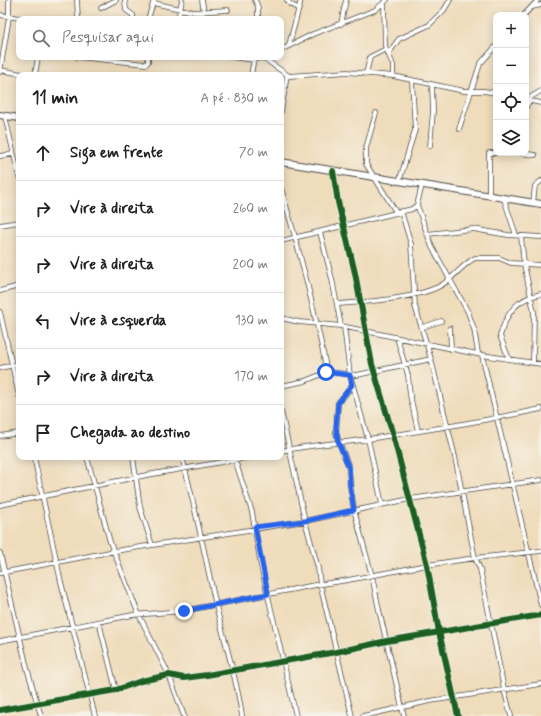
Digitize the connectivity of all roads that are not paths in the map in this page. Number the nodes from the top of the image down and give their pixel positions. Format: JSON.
{"nodes":[{"id":1,"x":9,"y":0,"type":"edge"},
{"id":2,"x":77,"y":0,"type":"edge"},
{"id":3,"x":116,"y":0,"type":"edge"},
{"id":4,"x":126,"y":0,"type":"edge"},
{"id":5,"x":182,"y":0,"type":"edge"},
{"id":6,"x":202,"y":0,"type":"edge"},
{"id":7,"x":254,"y":0,"type":"edge"},
{"id":8,"x":287,"y":0,"type":"edge"},
{"id":9,"x":301,"y":0,"type":"edge"},
{"id":10,"x":346,"y":0,"type":"edge"},
{"id":11,"x":450,"y":0,"type":"edge"},
{"id":12,"x":538,"y":0,"type":"edge"},
{"id":13,"x":385,"y":1,"type":"edge"},
{"id":14,"x":108,"y":2,"type":"edge"},
{"id":15,"x":154,"y":2,"type":"edge"},
{"id":16,"x":541,"y":5,"type":"edge"},
{"id":17,"x":532,"y":7,"type":"junction"},
{"id":18,"x":101,"y":8,"type":"dead end"},
{"id":19,"x":181,"y":9,"type":"junction"},
{"id":20,"x":299,"y":9,"type":"junction"},
{"id":21,"x":228,"y":10,"type":"dead end"},
{"id":22,"x":204,"y":12,"type":"junction"},
{"id":23,"x":527,"y":12,"type":"edge"},
{"id":24,"x":0,"y":15,"type":"edge"},
{"id":25,"x":78,"y":16,"type":"edge"},
{"id":26,"x":132,"y":16,"type":"edge"},
{"id":27,"x":149,"y":16,"type":"edge"},
{"id":28,"x":179,"y":16,"type":"edge"},
{"id":29,"x":258,"y":16,"type":"edge"},
{"id":30,"x":9,"y":17,"type":"junction"},
{"id":31,"x":16,"y":18,"type":"edge"},
{"id":32,"x":341,"y":24,"type":"junction"},
{"id":33,"x":289,"y":45,"type":"junction"},
{"id":34,"x":284,"y":48,"type":"edge"},
{"id":35,"x":494,"y":48,"type":"edge"},
{"id":36,"x":387,"y":52,"type":"junction"},
{"id":37,"x":38,"y":60,"type":"edge"},
{"id":38,"x":107,"y":60,"type":"edge"},
{"id":39,"x":148,"y":60,"type":"edge"},
{"id":40,"x":254,"y":60,"type":"edge"},
{"id":41,"x":266,"y":60,"type":"edge"},
{"id":42,"x":0,"y":71,"type":"edge"},
{"id":43,"x":36,"y":72,"type":"edge"},
{"id":44,"x":252,"y":72,"type":"edge"},
{"id":45,"x":283,"y":72,"type":"edge"},
{"id":46,"x":16,"y":73,"type":"edge"},
{"id":47,"x":284,"y":73,"type":"edge"},
{"id":48,"x":366,"y":74,"type":"junction"},
{"id":49,"x":287,"y":75,"type":"junction"},
{"id":50,"x":393,"y":76,"type":"junction"},
{"id":51,"x":412,"y":81,"type":"junction"},
{"id":52,"x":432,"y":85,"type":"junction"},
{"id":53,"x":541,"y":91,"type":"edge"},
{"id":54,"x":470,"y":92,"type":"junction"},
{"id":55,"x":493,"y":92,"type":"edge"},
{"id":56,"x":284,"y":94,"type":"edge"},
{"id":57,"x":529,"y":99,"type":"edge"},
{"id":58,"x":529,"y":100,"type":"edge"},
{"id":59,"x":541,"y":103,"type":"edge"},
{"id":60,"x":376,"y":113,"type":"dead end"},
{"id":61,"x":3,"y":116,"type":"edge"},
{"id":62,"x":16,"y":118,"type":"edge"},
{"id":63,"x":459,"y":129,"type":"dead end"},
{"id":64,"x":430,"y":146,"type":"dead end"},
{"id":65,"x":493,"y":153,"type":"edge"},
{"id":66,"x":13,"y":154,"type":"junction"},
{"id":67,"x":529,"y":155,"type":"edge"},
{"id":68,"x":0,"y":156,"type":"edge"},
{"id":69,"x":535,"y":156,"type":"dead end"},
{"id":70,"x":284,"y":163,"type":"edge"},
{"id":71,"x":16,"y":166,"type":"edge"},
{"id":72,"x":332,"y":171,"type":"junction"},
{"id":73,"x":375,"y":178,"type":"junction"},
{"id":74,"x":541,"y":181,"type":"edge"},
{"id":75,"x":399,"y":182,"type":"junction"},
{"id":76,"x":422,"y":185,"type":"junction"},
{"id":77,"x":490,"y":196,"type":"junction"},
{"id":78,"x":284,"y":198,"type":"edge"},
{"id":79,"x":504,"y":199,"type":"junction"},
{"id":80,"x":533,"y":203,"type":"junction"},
{"id":81,"x":541,"y":204,"type":"edge"},
{"id":82,"x":417,"y":205,"type":"junction"},
{"id":83,"x":399,"y":212,"type":"junction"},
{"id":84,"x":16,"y":222,"type":"edge"},
{"id":85,"x":0,"y":225,"type":"edge"},
{"id":86,"x":344,"y":225,"type":"junction"},
{"id":87,"x":320,"y":232,"type":"junction"},
{"id":88,"x":427,"y":234,"type":"junction"},
{"id":89,"x":516,"y":236,"type":"junction"},
{"id":90,"x":522,"y":236,"type":"junction"},
{"id":91,"x":541,"y":237,"type":"edge"},
{"id":92,"x":296,"y":238,"type":"junction"},
{"id":93,"x":284,"y":240,"type":"edge"},
{"id":94,"x":524,"y":264,"type":"junction"},
{"id":95,"x":541,"y":265,"type":"edge"},
{"id":96,"x":449,"y":280,"type":"junction"},
{"id":97,"x":16,"y":287,"type":"edge"},
{"id":98,"x":0,"y":291,"type":"edge"},
{"id":99,"x":415,"y":294,"type":"junction"},
{"id":100,"x":541,"y":294,"type":"edge"},
{"id":101,"x":530,"y":296,"type":"junction"},
{"id":102,"x":361,"y":302,"type":"junction"},
{"id":103,"x":337,"y":304,"type":"junction"},
{"id":104,"x":0,"y":312,"type":"edge"},
{"id":105,"x":284,"y":319,"type":"edge"},
{"id":106,"x":441,"y":321,"type":"dead end"},
{"id":107,"x":317,"y":324,"type":"junction"},
{"id":108,"x":343,"y":327,"type":"junction"},
{"id":109,"x":423,"y":327,"type":"junction"},
{"id":110,"x":450,"y":328,"type":"dead end"},
{"id":111,"x":365,"y":332,"type":"junction"},
{"id":112,"x":397,"y":338,"type":"junction"},
{"id":113,"x":427,"y":344,"type":"junction"},
{"id":114,"x":451,"y":349,"type":"junction"},
{"id":115,"x":480,"y":354,"type":"junction"},
{"id":116,"x":431,"y":359,"type":"junction"},
{"id":117,"x":509,"y":359,"type":"junction"},
{"id":118,"x":533,"y":363,"type":"junction"},
{"id":119,"x":405,"y":364,"type":"junction"},
{"id":120,"x":541,"y":364,"type":"edge"},
{"id":121,"x":16,"y":365,"type":"edge"},
{"id":122,"x":12,"y":366,"type":"junction"},
{"id":123,"x":0,"y":368,"type":"edge"},
{"id":124,"x":374,"y":370,"type":"junction"},
{"id":125,"x":326,"y":372,"type":"junction"},
{"id":126,"x":350,"y":375,"type":"junction"},
{"id":127,"x":16,"y":383,"type":"edge"},
{"id":128,"x":284,"y":385,"type":"edge"},
{"id":129,"x":352,"y":385,"type":"junction"},
{"id":130,"x":541,"y":409,"type":"edge"},
{"id":131,"x":497,"y":419,"type":"junction"},
{"id":132,"x":284,"y":424,"type":"edge"},
{"id":133,"x":447,"y":427,"type":"junction"},
{"id":134,"x":418,"y":431,"type":"junction"},
{"id":135,"x":16,"y":433,"type":"edge"},
{"id":136,"x":393,"y":435,"type":"junction"},
{"id":137,"x":0,"y":436,"type":"edge"},
{"id":138,"x":368,"y":439,"type":"junction"},
{"id":139,"x":338,"y":441,"type":"junction"},
{"id":140,"x":290,"y":449,"type":"junction"},
{"id":141,"x":284,"y":450,"type":"edge"},
{"id":142,"x":35,"y":460,"type":"edge"},
{"id":143,"x":88,"y":460,"type":"edge"},
{"id":144,"x":133,"y":460,"type":"edge"},
{"id":145,"x":183,"y":460,"type":"edge"},
{"id":146,"x":231,"y":460,"type":"edge"},
{"id":147,"x":235,"y":460,"type":"edge"},
{"id":148,"x":186,"y":470,"type":"junction"},
{"id":149,"x":136,"y":477,"type":"junction"},
{"id":150,"x":541,"y":480,"type":"edge"},
{"id":151,"x":514,"y":484,"type":"junction"},
{"id":152,"x":95,"y":486,"type":"junction"},
{"id":153,"x":462,"y":492,"type":"junction"},
{"id":154,"x":42,"y":496,"type":"junction"},
{"id":155,"x":410,"y":499,"type":"junction"},
{"id":156,"x":382,"y":504,"type":"junction"},
{"id":157,"x":0,"y":505,"type":"edge"},
{"id":158,"x":354,"y":510,"type":"junction"},
{"id":159,"x":305,"y":521,"type":"junction"},
{"id":160,"x":255,"y":527,"type":"junction"},
{"id":161,"x":201,"y":536,"type":"junction"},
{"id":162,"x":152,"y":544,"type":"junction"},
{"id":163,"x":115,"y":551,"type":"junction"},
{"id":164,"x":541,"y":551,"type":"edge"},
{"id":165,"x":0,"y":553,"type":"edge"},
{"id":166,"x":528,"y":553,"type":"junction"},
{"id":167,"x":475,"y":558,"type":"junction"},
{"id":168,"x":56,"y":563,"type":"junction"},
{"id":169,"x":427,"y":565,"type":"junction"},
{"id":170,"x":2,"y":572,"type":"edge"},
{"id":171,"x":372,"y":576,"type":"junction"},
{"id":172,"x":320,"y":584,"type":"junction"},
{"id":173,"x":268,"y":594,"type":"junction"},
{"id":174,"x":216,"y":604,"type":"junction"},
{"id":175,"x":541,"y":605,"type":"edge"},
{"id":176,"x":541,"y":614,"type":"edge"},
{"id":177,"x":139,"y":615,"type":"junction"},
{"id":178,"x":99,"y":622,"type":"junction"},
{"id":179,"x":492,"y":624,"type":"junction"},
{"id":180,"x":73,"y":627,"type":"junction"},
{"id":181,"x":439,"y":632,"type":"junction"},
{"id":182,"x":20,"y":637,"type":"junction"},
{"id":183,"x":0,"y":641,"type":"edge"},
{"id":184,"x":387,"y":641,"type":"junction"},
{"id":185,"x":336,"y":652,"type":"junction"},
{"id":186,"x":283,"y":661,"type":"junction"},
{"id":187,"x":233,"y":670,"type":"junction"},
{"id":188,"x":169,"y":676,"type":"junction"},
{"id":189,"x":541,"y":684,"type":"edge"},
{"id":190,"x":504,"y":689,"type":"junction"},
{"id":191,"x":116,"y":690,"type":"junction"},
{"id":192,"x":88,"y":695,"type":"junction"},
{"id":193,"x":455,"y":698,"type":"junction"},
{"id":194,"x":38,"y":704,"type":"junction"},
{"id":195,"x":402,"y":707,"type":"junction"},
{"id":196,"x":0,"y":710,"type":"edge"},
{"id":197,"x":41,"y":716,"type":"edge"},
{"id":198,"x":94,"y":716,"type":"edge"},
{"id":199,"x":184,"y":716,"type":"edge"},
{"id":200,"x":242,"y":716,"type":"edge"},
{"id":201,"x":296,"y":716,"type":"edge"},
{"id":202,"x":352,"y":716,"type":"edge"},
{"id":203,"x":363,"y":716,"type":"edge"},
{"id":204,"x":404,"y":716,"type":"edge"},
{"id":205,"x":458,"y":716,"type":"edge"},
{"id":206,"x":511,"y":716,"type":"edge"}],
"edges":[{"from":1,"to":30,"type":"street"},
{"from":2,"to":25,"type":"street"},
{"from":3,"to":14,"type":"street"},
{"from":4,"to":26,"type":"street"},
{"from":5,"to":19,"type":"street"},
{"from":6,"to":22,"type":"street"},
{"from":7,"to":29,"type":"street"},
{"from":8,"to":20,"type":"street"},
{"from":9,"to":20,"type":"street"},
{"from":10,"to":32,"type":"street"},
{"from":11,"to":36,"type":"street"},
{"from":12,"to":17,"type":"street"},
{"from":13,"to":32,"type":"street"},
{"from":13,"to":36,"type":"street"},
{"from":14,"to":18,"type":"street"},
{"from":15,"to":19,"type":"street"},
{"from":15,"to":27,"type":"street"},
{"from":16,"to":17,"type":"street"},
{"from":17,"to":23,"type":"street"},
{"from":19,"to":22,"type":"street"},
{"from":19,"to":28,"type":"street"},
{"from":20,"to":33,"type":"street"},
{"from":21,"to":22,"type":"street"},
{"from":24,"to":30,"type":"street"},
{"from":30,"to":31,"type":"street"},
{"from":30,"to":42,"type":"street"},
{"from":32,"to":33,"type":"street"},
{"from":33,"to":34,"type":"street"},
{"from":35,"to":54,"type":"street"},
{"from":36,"to":48,"type":"street"},
{"from":36,"to":50,"type":"street"},
{"from":37,"to":43,"type":"street"},
{"from":38,"to":39,"type":"street"},
{"from":40,"to":44,"type":"street"},
{"from":41,"to":45,"type":"street"},
{"from":42,"to":46,"type":"street"},
{"from":47,"to":49,"type":"street"},
{"from":48,"to":49,"type":"street"},
{"from":48,"to":50,"type":"street"},
{"from":49,"to":56,"type":"street"},
{"from":50,"to":51,"type":"street"},
{"from":51,"to":52,"type":"street"},
{"from":51,"to":75,"type":"street"},
{"from":52,"to":54,"type":"street"},
{"from":52,"to":64,"type":"street"},
{"from":53,"to":57,"type":"street"},
{"from":54,"to":55,"type":"street"},
{"from":54,"to":63,"type":"street"},
{"from":58,"to":59,"type":"street"},
{"from":60,"to":73,"type":"street"},
{"from":61,"to":62,"type":"main road"},
{"from":61,"to":66,"type":"street"},
{"from":65,"to":77,"type":"street"},
{"from":66,"to":68,"type":"street"},
{"from":66,"to":71,"type":"street"},
{"from":67,"to":69,"type":"street"},
{"from":70,"to":72,"type":"main road"},
{"from":72,"to":73,"type":"main road"},
{"from":72,"to":86,"type":"street"},
{"from":73,"to":75,"type":"main road"},
{"from":73,"to":83,"type":"street"},
{"from":74,"to":80,"type":"street"},
{"from":75,"to":76,"type":"main road"},
{"from":76,"to":77,"type":"main road"},
{"from":76,"to":82,"type":"street"},
{"from":77,"to":79,"type":"main road"},
{"from":78,"to":92,"type":"street"},
{"from":79,"to":80,"type":"main road"},
{"from":79,"to":89,"type":"street"},
{"from":80,"to":81,"type":"main road"},
{"from":82,"to":83,"type":"street"},
{"from":82,"to":88,"type":"street"},
{"from":83,"to":86,"type":"street"},
{"from":83,"to":99,"type":"street"},
{"from":84,"to":85,"type":"street"},
{"from":86,"to":87,"type":"street"},
{"from":86,"to":102,"type":"street"},
{"from":87,"to":92,"type":"street"},
{"from":87,"to":103,"type":"street"},
{"from":88,"to":89,"type":"street"},
{"from":88,"to":96,"type":"street"},
{"from":89,"to":90,"type":"street"},
{"from":90,"to":91,"type":"street"},
{"from":90,"to":94,"type":"street"},
{"from":92,"to":93,"type":"street"},
{"from":92,"to":107,"type":"street"},
{"from":94,"to":95,"type":"street"},
{"from":94,"to":96,"type":"street"},
{"from":94,"to":101,"type":"street"},
{"from":96,"to":99,"type":"street"},
{"from":96,"to":115,"type":"street"},
{"from":97,"to":98,"type":"street"},
{"from":99,"to":102,"type":"street"},
{"from":99,"to":109,"type":"street"},
{"from":100,"to":101,"type":"street"},
{"from":101,"to":117,"type":"street"},
{"from":101,"to":118,"type":"street"},
{"from":102,"to":103,"type":"street"},
{"from":102,"to":111,"type":"street"},
{"from":103,"to":108,"type":"street"},
{"from":104,"to":122,"type":"street"},
{"from":105,"to":107,"type":"street"},
{"from":106,"to":109,"type":"street"},
{"from":107,"to":108,"type":"street"},
{"from":107,"to":125,"type":"street"},
{"from":108,"to":111,"type":"street"},
{"from":108,"to":126,"type":"street"},
{"from":109,"to":113,"type":"street"},
{"from":110,"to":114,"type":"street"},
{"from":111,"to":112,"type":"street"},
{"from":111,"to":124,"type":"street"},
{"from":112,"to":113,"type":"street"},
{"from":112,"to":119,"type":"street"},
{"from":113,"to":114,"type":"street"},
{"from":113,"to":116,"type":"street"},
{"from":114,"to":115,"type":"street"},
{"from":115,"to":117,"type":"street"},
{"from":115,"to":131,"type":"street"},
{"from":116,"to":119,"type":"street"},
{"from":116,"to":133,"type":"street"},
{"from":117,"to":118,"type":"street"},
{"from":118,"to":120,"type":"street"},
{"from":119,"to":124,"type":"street"},
{"from":119,"to":134,"type":"street"},
{"from":121,"to":122,"type":"street"},
{"from":122,"to":123,"type":"street"},
{"from":122,"to":127,"type":"street"},
{"from":124,"to":126,"type":"street"},
{"from":124,"to":136,"type":"street"},
{"from":125,"to":126,"type":"street"},
{"from":125,"to":128,"type":"street"},
{"from":126,"to":129,"type":"street"},
{"from":129,"to":138,"type":"street"},
{"from":129,"to":139,"type":"street"},
{"from":130,"to":131,"type":"street"},
{"from":131,"to":133,"type":"street"},
{"from":131,"to":151,"type":"street"},
{"from":132,"to":140,"type":"street"},
{"from":133,"to":134,"type":"street"},
{"from":133,"to":153,"type":"street"},
{"from":134,"to":136,"type":"street"},
{"from":135,"to":137,"type":"street"},
{"from":136,"to":138,"type":"street"},
{"from":136,"to":155,"type":"street"},
{"from":138,"to":139,"type":"street"},
{"from":138,"to":156,"type":"street"},
{"from":139,"to":140,"type":"street"},
{"from":139,"to":158,"type":"street"},
{"from":140,"to":141,"type":"street"},
{"from":140,"to":159,"type":"street"},
{"from":142,"to":154,"type":"street"},
{"from":143,"to":152,"type":"street"},
{"from":144,"to":149,"type":"street"},
{"from":145,"to":148,"type":"street"},
{"from":146,"to":148,"type":"street"},
{"from":147,"to":160,"type":"street"},
{"from":148,"to":149,"type":"street"},
{"from":148,"to":161,"type":"street"},
{"from":149,"to":152,"type":"street"},
{"from":149,"to":162,"type":"street"},
{"from":150,"to":151,"type":"street"},
{"from":151,"to":153,"type":"street"},
{"from":151,"to":166,"type":"street"},
{"from":152,"to":154,"type":"street"},
{"from":152,"to":163,"type":"street"},
{"from":153,"to":155,"type":"street"},
{"from":153,"to":167,"type":"street"},
{"from":154,"to":157,"type":"street"},
{"from":154,"to":168,"type":"street"},
{"from":155,"to":156,"type":"street"},
{"from":155,"to":169,"type":"street"},
{"from":156,"to":158,"type":"street"},
{"from":158,"to":159,"type":"street"},
{"from":158,"to":171,"type":"street"},
{"from":159,"to":160,"type":"street"},
{"from":159,"to":172,"type":"street"},
{"from":160,"to":161,"type":"street"},
{"from":160,"to":173,"type":"street"},
{"from":161,"to":162,"type":"street"},
{"from":161,"to":174,"type":"street"},
{"from":162,"to":163,"type":"street"},
{"from":163,"to":168,"type":"street"},
{"from":163,"to":177,"type":"street"},
{"from":164,"to":166,"type":"street"},
{"from":165,"to":170,"type":"street"},
{"from":166,"to":167,"type":"street"},
{"from":166,"to":175,"type":"street"},
{"from":167,"to":169,"type":"street"},
{"from":167,"to":179,"type":"street"},
{"from":168,"to":170,"type":"street"},
{"from":168,"to":180,"type":"street"},
{"from":169,"to":171,"type":"street"},
{"from":169,"to":181,"type":"street"},
{"from":170,"to":182,"type":"street"},
{"from":171,"to":172,"type":"street"},
{"from":171,"to":184,"type":"street"},
{"from":172,"to":173,"type":"street"},
{"from":172,"to":185,"type":"street"},
{"from":173,"to":174,"type":"street"},
{"from":173,"to":186,"type":"street"},
{"from":174,"to":177,"type":"street"},
{"from":174,"to":187,"type":"street"},
{"from":176,"to":179,"type":"street"},
{"from":177,"to":178,"type":"street"},
{"from":177,"to":188,"type":"street"},
{"from":178,"to":180,"type":"street"},
{"from":178,"to":191,"type":"street"},
{"from":179,"to":181,"type":"street"},
{"from":179,"to":190,"type":"street"},
{"from":180,"to":182,"type":"street"},
{"from":180,"to":192,"type":"street"},
{"from":181,"to":184,"type":"street"},
{"from":181,"to":193,"type":"street"},
{"from":182,"to":183,"type":"street"},
{"from":182,"to":194,"type":"street"},
{"from":184,"to":185,"type":"street"},
{"from":184,"to":195,"type":"street"},
{"from":185,"to":186,"type":"street"},
{"from":185,"to":202,"type":"street"},
{"from":186,"to":187,"type":"street"},
{"from":186,"to":201,"type":"street"},
{"from":187,"to":188,"type":"street"},
{"from":187,"to":200,"type":"street"},
{"from":188,"to":191,"type":"street"},
{"from":188,"to":199,"type":"street"},
{"from":189,"to":190,"type":"street"},
{"from":190,"to":193,"type":"street"},
{"from":190,"to":206,"type":"street"},
{"from":191,"to":192,"type":"street"},
{"from":192,"to":194,"type":"street"},
{"from":192,"to":198,"type":"street"},
{"from":193,"to":195,"type":"street"},
{"from":193,"to":205,"type":"street"},
{"from":194,"to":196,"type":"street"},
{"from":194,"to":197,"type":"street"},
{"from":195,"to":203,"type":"street"},
{"from":195,"to":204,"type":"street"}]}
